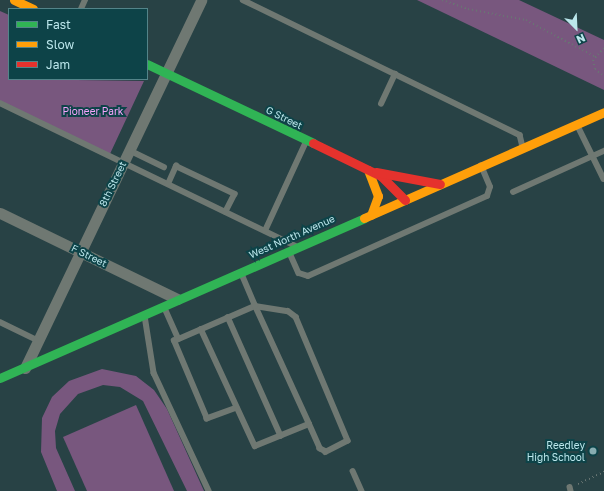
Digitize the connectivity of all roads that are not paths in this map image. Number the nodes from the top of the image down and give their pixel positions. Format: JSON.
{"nodes":[{"id":1,"x":14,"y":0,"type":"edge"},
{"id":2,"x":201,"y":0,"type":"edge"},
{"id":3,"x":243,"y":0,"type":"edge"},
{"id":4,"x":31,"y":8,"type":"edge"},
{"id":5,"x":148,"y":64,"type":"edge"},
{"id":6,"x":167,"y":73,"type":"junction"},
{"id":7,"x":395,"y":74,"type":"junction"},
{"id":8,"x":0,"y":103,"type":"edge"},
{"id":9,"x":381,"y":104,"type":"dead end"},
{"id":10,"x":604,"y":108,"type":"edge"},
{"id":11,"x":604,"y":112,"type":"edge"},
{"id":12,"x":593,"y":116,"type":"junction"},
{"id":13,"x":577,"y":124,"type":"junction"},
{"id":14,"x":306,"y":141,"type":"junction"},
{"id":15,"x":523,"y":148,"type":"junction"},
{"id":16,"x":129,"y":150,"type":"junction"},
{"id":17,"x":604,"y":151,"type":"edge"},
{"id":18,"x":593,"y":156,"type":"junction"},
{"id":19,"x":123,"y":163,"type":"junction"},
{"id":20,"x":481,"y":166,"type":"junction"},
{"id":21,"x":164,"y":167,"type":"dead end"},
{"id":22,"x":368,"y":170,"type":"junction"},
{"id":23,"x":604,"y":179,"type":"edge"},
{"id":24,"x":168,"y":184,"type":"junction"},
{"id":25,"x":441,"y":184,"type":"junction"},
{"id":26,"x":513,"y":192,"type":"dead end"},
{"id":27,"x":404,"y":200,"type":"junction"},
{"id":28,"x":226,"y":212,"type":"junction"},
{"id":29,"x":0,"y":213,"type":"edge"},
{"id":30,"x":371,"y":215,"type":"junction"},
{"id":31,"x":265,"y":231,"type":"junction"},
{"id":32,"x":298,"y":247,"type":"junction"},
{"id":33,"x":289,"y":250,"type":"junction"},
{"id":34,"x":80,"y":252,"type":"junction"},
{"id":35,"x":240,"y":272,"type":"junction"},
{"id":36,"x":178,"y":299,"type":"junction"},
{"id":37,"x":164,"y":305,"type":"junction"},
{"id":38,"x":255,"y":306,"type":"junction"},
{"id":39,"x":145,"y":314,"type":"junction"},
{"id":40,"x":228,"y":317,"type":"junction"},
{"id":41,"x":0,"y":322,"type":"edge"},
{"id":42,"x":201,"y":329,"type":"junction"},
{"id":43,"x":179,"y":339,"type":"junction"},
{"id":44,"x":37,"y":340,"type":"junction"},
{"id":45,"x":25,"y":368,"type":"junction"},
{"id":46,"x":0,"y":378,"type":"edge"},
{"id":47,"x":237,"y":408,"type":"junction"},
{"id":48,"x":309,"y":424,"type":"junction"},
{"id":49,"x":281,"y":436,"type":"junction"},
{"id":50,"x":353,"y":471,"type":"dead end"},
{"id":51,"x":209,"y":491,"type":"edge"},
{"id":52,"x":362,"y":491,"type":"edge"}],
"edges":[{"from":1,"to":4,"type":"street"},
{"from":2,"to":6,"type":"street","name":"8th Street"},
{"from":3,"to":7,"type":"lane"},
{"from":5,"to":6,"type":"street","name":"G Street"},
{"from":6,"to":14,"type":"street","name":"G Street"},
{"from":6,"to":16,"type":"street","name":"8th Street"},
{"from":7,"to":9,"type":"lane"},
{"from":7,"to":15,"type":"lane"},
{"from":8,"to":19,"type":"lane"},
{"from":10,"to":12,"type":"street","name":"West North Avenue"},
{"from":11,"to":12,"type":"street","name":"West North Avenue"},
{"from":12,"to":13,"type":"street","name":"West North Avenue"},
{"from":13,"to":15,"type":"street","name":"West North Avenue"},
{"from":13,"to":18,"type":"lane"},
{"from":14,"to":22,"type":"street","name":"G Street"},
{"from":14,"to":31,"type":"lane"},
{"from":15,"to":20,"type":"street","name":"West North Avenue"},
{"from":16,"to":19,"type":"street","name":"8th Street"},
{"from":16,"to":21,"type":"lane"},
{"from":17,"to":18,"type":"lane"},
{"from":18,"to":23,"type":"lane"},
{"from":18,"to":26,"type":"lane"},
{"from":19,"to":24,"type":"lane"},
{"from":19,"to":34,"type":"street","name":"8th Street"},
{"from":20,"to":25,"type":"street","name":"West North Avenue"},
{"from":20,"to":33,"type":"lane"},
{"from":22,"to":25,"type":"street"},
{"from":22,"to":27,"type":"street","name":"G Street"},
{"from":22,"to":30,"type":"street"},
{"from":24,"to":28,"type":"lane"},
{"from":24,"to":28,"type":"lane"},
{"from":25,"to":27,"type":"street","name":"West North Avenue"},
{"from":27,"to":30,"type":"street","name":"West North Avenue"},
{"from":28,"to":31,"type":"lane"},
{"from":29,"to":34,"type":"street","name":"F Street"},
{"from":30,"to":32,"type":"street","name":"West North Avenue"},
{"from":31,"to":32,"type":"lane"},
{"from":32,"to":33,"type":"street","name":"West North Avenue"},
{"from":33,"to":35,"type":"street","name":"West North Avenue"},
{"from":34,"to":36,"type":"street","name":"F Street"},
{"from":34,"to":44,"type":"street","name":"8th Street"},
{"from":35,"to":36,"type":"street","name":"West North Avenue"},
{"from":35,"to":38,"type":"lane"},
{"from":36,"to":37,"type":"street","name":"West North Avenue"},
{"from":37,"to":39,"type":"street","name":"West North Avenue"},
{"from":37,"to":43,"type":"lane"},
{"from":38,"to":40,"type":"lane"},
{"from":38,"to":48,"type":"lane"},
{"from":38,"to":48,"type":"lane"},
{"from":39,"to":45,"type":"street","name":"West North Avenue"},
{"from":39,"to":51,"type":"lane"},
{"from":40,"to":42,"type":"lane"},
{"from":40,"to":49,"type":"lane"},
{"from":41,"to":44,"type":"lane"},
{"from":42,"to":43,"type":"lane"},
{"from":42,"to":47,"type":"lane"},
{"from":43,"to":47,"type":"lane"},
{"from":44,"to":45,"type":"street","name":"8th Street"},
{"from":45,"to":46,"type":"street","name":"West North Avenue"},
{"from":47,"to":49,"type":"lane"},
{"from":48,"to":49,"type":"lane"},
{"from":50,"to":52,"type":"lane"}]}
